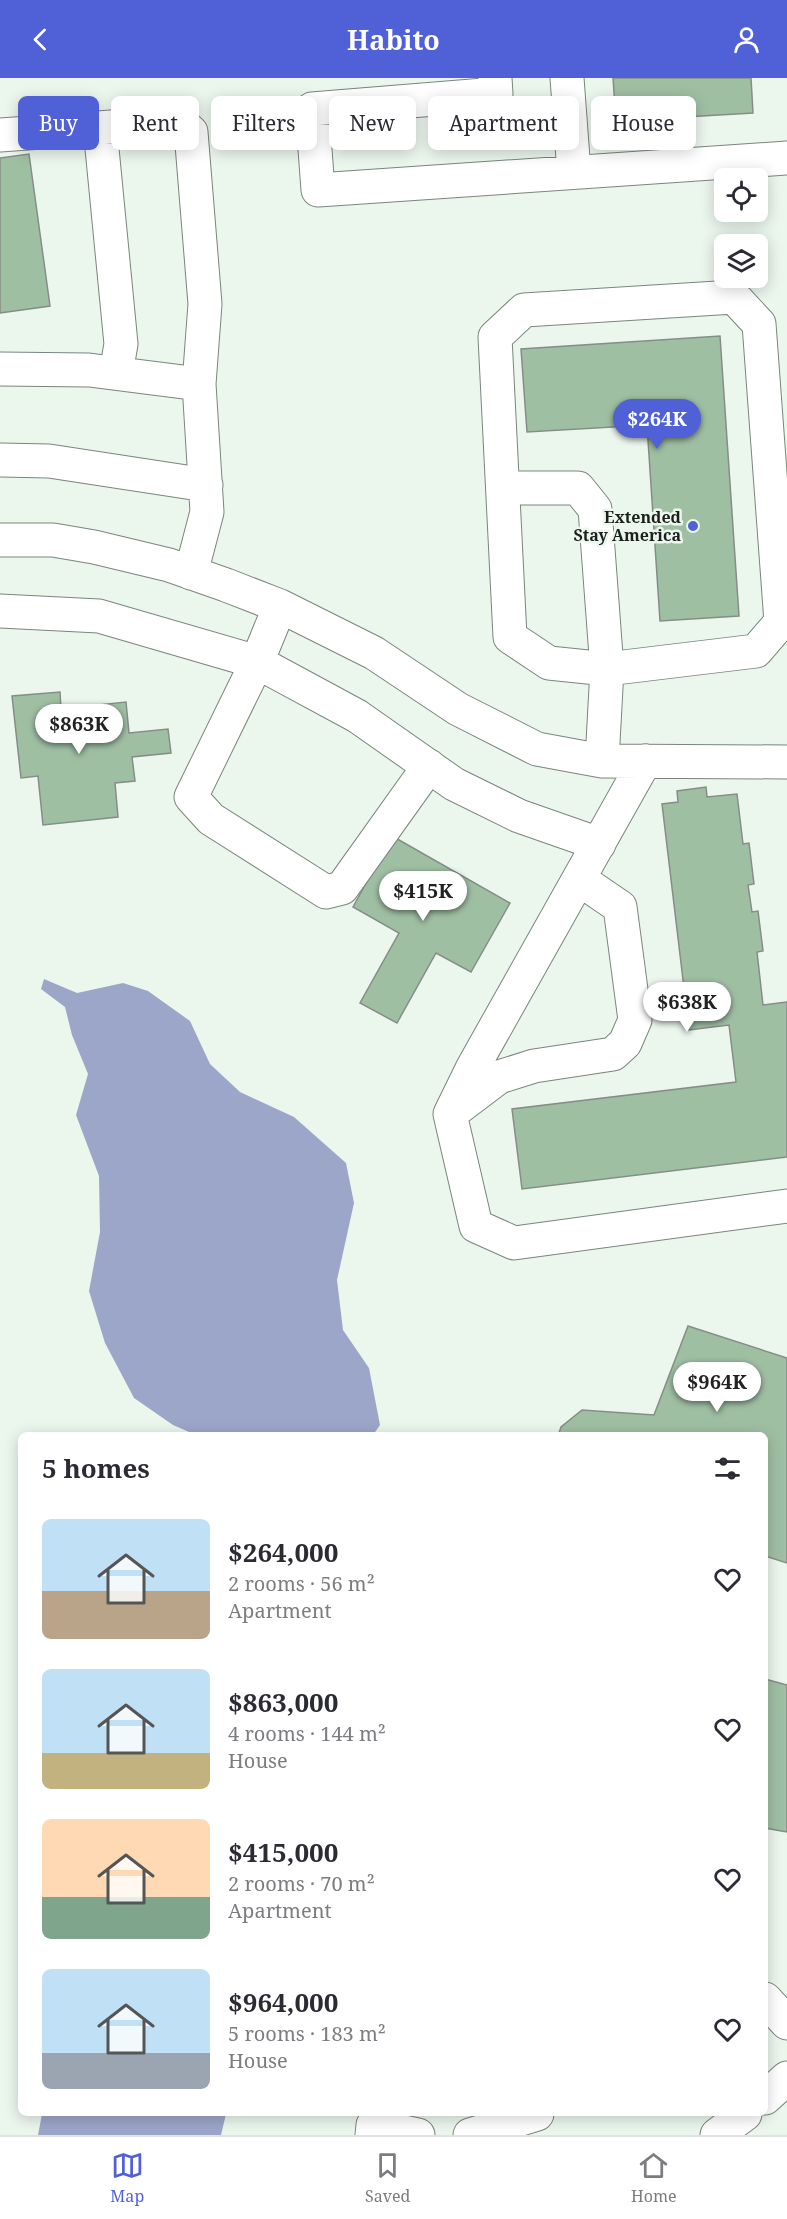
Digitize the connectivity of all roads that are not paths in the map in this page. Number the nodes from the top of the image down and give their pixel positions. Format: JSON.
{"nodes":[{"id":1,"x":495,"y":78,"type":"edge"},
{"id":2,"x":567,"y":78,"type":"edge"},
{"id":3,"x":100,"y":128,"type":"junction"},
{"id":4,"x":0,"y":135,"type":"edge"},
{"id":5,"x":787,"y":158,"type":"edge"},
{"id":6,"x":574,"y":172,"type":"junction"},
{"id":7,"x":0,"y":369,"type":"edge"},
{"id":8,"x":116,"y":373,"type":"junction"},
{"id":9,"x":199,"y":384,"type":"junction"},
{"id":10,"x":0,"y":460,"type":"edge"},
{"id":11,"x":206,"y":485,"type":"junction"},
{"id":12,"x":503,"y":488,"type":"junction"},
{"id":13,"x":0,"y":540,"type":"edge"},
{"id":14,"x":190,"y":573,"type":"junction"},
{"id":15,"x":280,"y":606,"type":"junction"},
{"id":16,"x":0,"y":611,"type":"edge"},
{"id":17,"x":257,"y":662,"type":"junction"},
{"id":18,"x":607,"y":669,"type":"junction"},
{"id":19,"x":602,"y":761,"type":"junction"},
{"id":20,"x":645,"y":761,"type":"junction"},
{"id":21,"x":786,"y":765,"type":"edge"},
{"id":22,"x":429,"y":766,"type":"junction"},
{"id":23,"x":598,"y":844,"type":"junction"},
{"id":24,"x":579,"y":879,"type":"junction"},
{"id":25,"x":450,"y":1114,"type":"junction"},
{"id":26,"x":787,"y":1206,"type":"edge"},
{"id":27,"x":768,"y":2002,"type":"edge"},
{"id":28,"x":787,"y":2023,"type":"edge"},
{"id":29,"x":787,"y":2078,"type":"edge"},
{"id":30,"x":768,"y":2095,"type":"edge"},
{"id":31,"x":531,"y":2116,"type":"edge"},
{"id":32,"x":742,"y":2116,"type":"edge"},
{"id":33,"x":372,"y":2135,"type":"edge"},
{"id":34,"x":418,"y":2135,"type":"edge"},
{"id":35,"x":470,"y":2135,"type":"edge"},
{"id":36,"x":717,"y":2135,"type":"edge"}],
"edges":[{"from":1,"to":6,"type":"street"},
{"from":2,"to":6,"type":"street"},
{"from":3,"to":4,"type":"street"},
{"from":3,"to":8,"type":"street"},
{"from":3,"to":9,"type":"street"},
{"from":5,"to":6,"type":"street"},
{"from":7,"to":8,"type":"street"},
{"from":8,"to":9,"type":"street"},
{"from":9,"to":11,"type":"street"},
{"from":10,"to":11,"type":"street"},
{"from":11,"to":14,"type":"street"},
{"from":12,"to":18,"type":"street"},
{"from":12,"to":18,"type":"street"},
{"from":12,"to":18,"type":"street"},
{"from":13,"to":14,"type":"street"},
{"from":14,"to":15,"type":"street"},
{"from":15,"to":17,"type":"street"},
{"from":15,"to":19,"type":"street"},
{"from":16,"to":17,"type":"street"},
{"from":17,"to":22,"type":"street"},
{"from":17,"to":22,"type":"street"},
{"from":18,"to":19,"type":"street"},
{"from":19,"to":20,"type":"street"},
{"from":20,"to":21,"type":"street"},
{"from":20,"to":23,"type":"street"},
{"from":22,"to":23,"type":"street"},
{"from":23,"to":24,"type":"street"},
{"from":24,"to":25,"type":"street"},
{"from":24,"to":25,"type":"street"},
{"from":25,"to":26,"type":"street"},
{"from":27,"to":28,"type":"street"},
{"from":29,"to":30,"type":"street"},
{"from":31,"to":35,"type":"street"},
{"from":32,"to":36,"type":"street"},
{"from":33,"to":34,"type":"street"}]}
